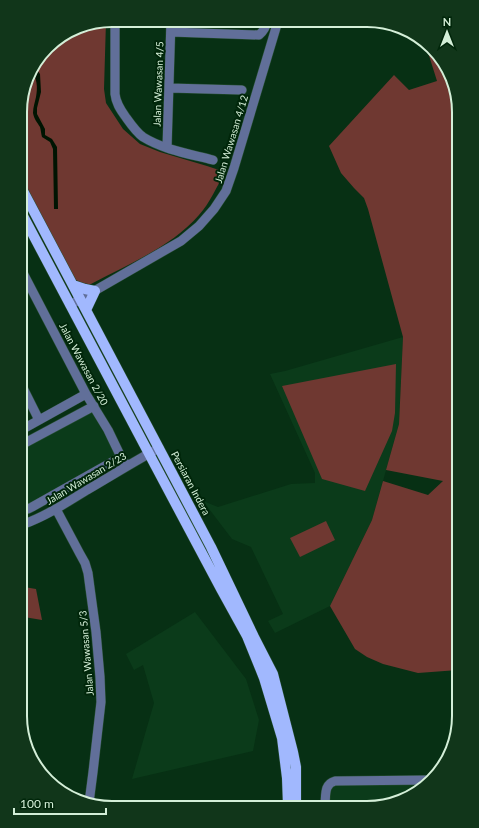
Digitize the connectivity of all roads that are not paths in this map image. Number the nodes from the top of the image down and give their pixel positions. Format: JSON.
{"nodes":[{"id":1,"x":115,"y":27,"type":"edge"},
{"id":2,"x":171,"y":27,"type":"edge"},
{"id":3,"x":265,"y":27,"type":"edge"},
{"id":4,"x":276,"y":27,"type":"edge"},
{"id":5,"x":171,"y":32,"type":"junction"},
{"id":6,"x":169,"y":88,"type":"junction"},
{"id":7,"x":242,"y":90,"type":"dead end"},
{"id":8,"x":167,"y":148,"type":"junction"},
{"id":9,"x":213,"y":160,"type":"dead end"},
{"id":10,"x":27,"y":198,"type":"edge"},
{"id":11,"x":27,"y":222,"type":"edge"},
{"id":12,"x":27,"y":280,"type":"edge"},
{"id":13,"x":73,"y":285,"type":"junction"},
{"id":14,"x":31,"y":288,"type":"junction"},
{"id":15,"x":27,"y":289,"type":"edge"},
{"id":16,"x":95,"y":291,"type":"junction"},
{"id":17,"x":81,"y":299,"type":"junction"},
{"id":18,"x":70,"y":305,"type":"junction"},
{"id":19,"x":86,"y":310,"type":"junction"},
{"id":20,"x":86,"y":394,"type":"junction"},
{"id":21,"x":27,"y":396,"type":"edge"},
{"id":22,"x":94,"y":406,"type":"junction"},
{"id":23,"x":39,"y":420,"type":"junction"},
{"id":24,"x":27,"y":427,"type":"edge"},
{"id":25,"x":27,"y":442,"type":"edge"},
{"id":26,"x":159,"y":448,"type":"junction"},
{"id":27,"x":148,"y":454,"type":"junction"},
{"id":28,"x":121,"y":456,"type":"junction"},
{"id":29,"x":127,"y":466,"type":"junction"},
{"id":30,"x":27,"y":509,"type":"edge"},
{"id":31,"x":56,"y":509,"type":"junction"},
{"id":32,"x":27,"y":523,"type":"edge"},
{"id":33,"x":422,"y":780,"type":"edge"},
{"id":34,"x":90,"y":798,"type":"edge"},
{"id":35,"x":288,"y":801,"type":"edge"},
{"id":36,"x":296,"y":801,"type":"edge"},
{"id":37,"x":325,"y":801,"type":"edge"}],
"edges":[{"from":1,"to":8,"type":"street"},
{"from":2,"to":5,"type":"street","name":"Jalan Wawasan 4/5"},
{"from":3,"to":5,"type":"street"},
{"from":4,"to":16,"type":"street","name":"Jalan Wawasan 4/12"},
{"from":5,"to":6,"type":"street","name":"Jalan Wawasan 4/5"},
{"from":6,"to":7,"type":"street"},
{"from":6,"to":8,"type":"street","name":"Jalan Wawasan 4/5"},
{"from":8,"to":9,"type":"street"},
{"from":10,"to":13,"type":"main road","name":"Persiaran Indera"},
{"from":11,"to":18,"type":"main road"},
{"from":12,"to":14,"type":"street","name":"Jalan Wawasan 2/20"},
{"from":13,"to":16,"type":"main road"},
{"from":13,"to":17,"type":"main road","name":"Persiaran Indera"},
{"from":14,"to":15,"type":"street"},
{"from":14,"to":20,"type":"street","name":"Jalan Wawasan 2/20"},
{"from":16,"to":17,"type":"street","name":"Jalan Wawasan 4/12"},
{"from":16,"to":19,"type":"main road"},
{"from":17,"to":18,"type":"street","name":"Jalan Wawasan 4/12"},
{"from":17,"to":19,"type":"main road","name":"Persiaran Indera"},
{"from":18,"to":27,"type":"main road"},
{"from":19,"to":26,"type":"main road","name":"Persiaran Indera"},
{"from":20,"to":22,"type":"street","name":"Jalan Wawasan 2/20"},
{"from":20,"to":23,"type":"street"},
{"from":21,"to":23,"type":"street"},
{"from":22,"to":25,"type":"street"},
{"from":22,"to":28,"type":"street","name":"Jalan Wawasan 2/20"},
{"from":23,"to":24,"type":"street"},
{"from":26,"to":27,"type":"street","name":"Jalan Wawasan 2/23"},
{"from":26,"to":36,"type":"main road","name":"Persiaran Indera"},
{"from":27,"to":29,"type":"street","name":"Jalan Wawasan 2/23"},
{"from":27,"to":35,"type":"main road"},
{"from":28,"to":29,"type":"street","name":"Jalan Wawasan 2/20"},
{"from":28,"to":30,"type":"street"},
{"from":29,"to":31,"type":"street","name":"Jalan Wawasan 2/23"},
{"from":31,"to":32,"type":"street","name":"Jalan Wawasan 2/23"},
{"from":31,"to":34,"type":"street","name":"Jalan Wawasan 5/3"},
{"from":33,"to":37,"type":"street"}]}
